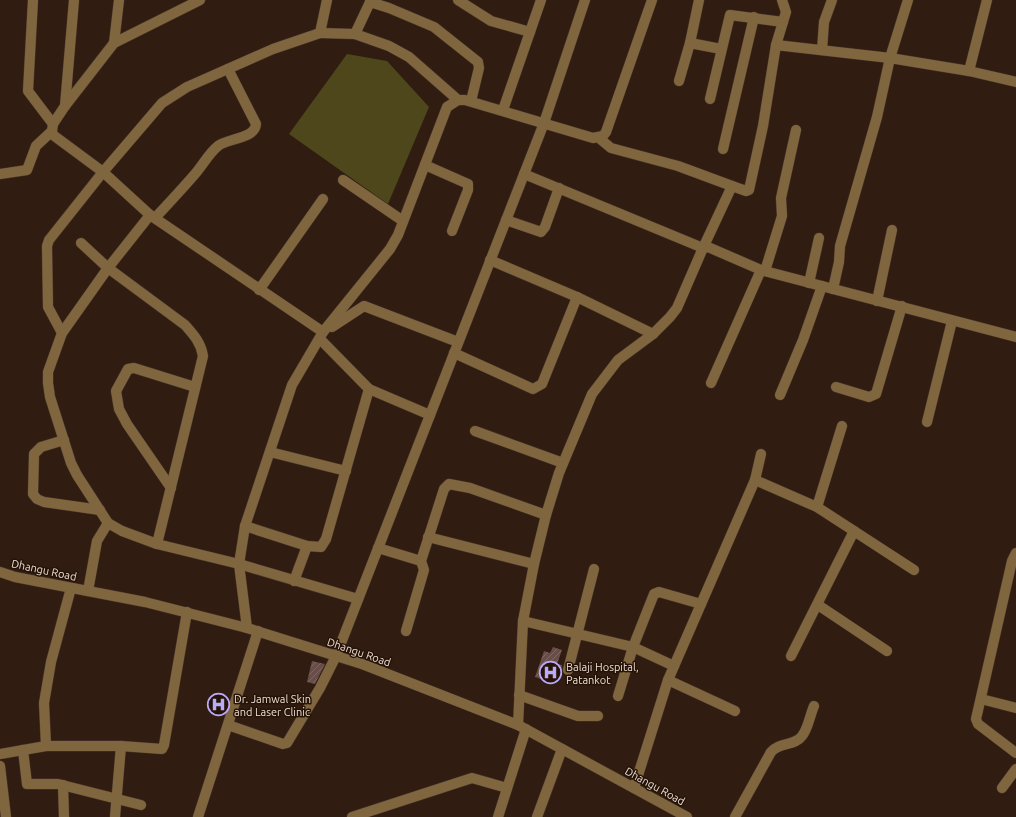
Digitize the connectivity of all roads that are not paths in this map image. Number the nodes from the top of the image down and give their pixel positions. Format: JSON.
{"nodes":[{"id":1,"x":33,"y":0,"type":"edge"},
{"id":2,"x":74,"y":0,"type":"edge"},
{"id":3,"x":118,"y":0,"type":"edge"},
{"id":4,"x":200,"y":0,"type":"edge"},
{"id":5,"x":327,"y":0,"type":"edge"},
{"id":6,"x":458,"y":0,"type":"edge"},
{"id":7,"x":541,"y":0,"type":"edge"},
{"id":8,"x":585,"y":0,"type":"edge"},
{"id":9,"x":652,"y":0,"type":"edge"},
{"id":10,"x":699,"y":0,"type":"edge"},
{"id":11,"x":782,"y":0,"type":"edge"},
{"id":12,"x":832,"y":0,"type":"edge"},
{"id":13,"x":908,"y":0,"type":"edge"},
{"id":14,"x":987,"y":0,"type":"edge"},
{"id":15,"x":370,"y":1,"type":"edge"},
{"id":16,"x":754,"y":17,"type":"junction"},
{"id":17,"x":783,"y":22,"type":"junction"},
{"id":18,"x":530,"y":32,"type":"junction"},
{"id":19,"x":320,"y":33,"type":"junction"},
{"id":20,"x":355,"y":34,"type":"junction"},
{"id":21,"x":114,"y":43,"type":"junction"},
{"id":22,"x":690,"y":43,"type":"junction"},
{"id":23,"x":776,"y":45,"type":"junction"},
{"id":24,"x":721,"y":49,"type":"junction"},
{"id":25,"x":822,"y":50,"type":"junction"},
{"id":26,"x":890,"y":58,"type":"junction"},
{"id":27,"x":228,"y":69,"type":"junction"},
{"id":28,"x":969,"y":71,"type":"junction"},
{"id":29,"x":679,"y":81,"type":"dead end"},
{"id":30,"x":1016,"y":82,"type":"edge"},
{"id":31,"x":710,"y":99,"type":"dead end"},
{"id":32,"x":458,"y":100,"type":"junction"},
{"id":33,"x":471,"y":102,"type":"junction"},
{"id":34,"x":65,"y":106,"type":"junction"},
{"id":35,"x":503,"y":110,"type":"junction"},
{"id":36,"x":544,"y":123,"type":"junction"},
{"id":37,"x":52,"y":128,"type":"junction"},
{"id":38,"x":796,"y":130,"type":"dead end"},
{"id":39,"x":599,"y":138,"type":"junction"},
{"id":40,"x":723,"y":149,"type":"dead end"},
{"id":41,"x":424,"y":165,"type":"junction"},
{"id":42,"x":103,"y":172,"type":"junction"},
{"id":43,"x":0,"y":174,"type":"edge"},
{"id":44,"x":524,"y":174,"type":"junction"},
{"id":45,"x":343,"y":180,"type":"dead end"},
{"id":46,"x":732,"y":186,"type":"junction"},
{"id":47,"x":559,"y":188,"type":"junction"},
{"id":48,"x":324,"y":199,"type":"dead end"},
{"id":49,"x":153,"y":216,"type":"junction"},
{"id":50,"x":506,"y":220,"type":"junction"},
{"id":51,"x":403,"y":221,"type":"junction"},
{"id":52,"x":892,"y":230,"type":"dead end"},
{"id":53,"x":452,"y":231,"type":"dead end"},
{"id":54,"x":819,"y":238,"type":"dead end"},
{"id":55,"x":81,"y":243,"type":"dead end"},
{"id":56,"x":703,"y":248,"type":"junction"},
{"id":57,"x":490,"y":260,"type":"junction"},
{"id":58,"x":108,"y":268,"type":"junction"},
{"id":59,"x":763,"y":271,"type":"junction"},
{"id":60,"x":809,"y":283,"type":"junction"},
{"id":61,"x":822,"y":286,"type":"junction"},
{"id":62,"x":833,"y":289,"type":"junction"},
{"id":63,"x":259,"y":290,"type":"junction"},
{"id":64,"x":577,"y":297,"type":"junction"},
{"id":65,"x":877,"y":301,"type":"junction"},
{"id":66,"x":902,"y":306,"type":"junction"},
{"id":67,"x":952,"y":321,"type":"junction"},
{"id":68,"x":62,"y":333,"type":"junction"},
{"id":69,"x":653,"y":334,"type":"junction"},
{"id":70,"x":322,"y":336,"type":"junction"},
{"id":71,"x":1016,"y":337,"type":"edge"},
{"id":72,"x":458,"y":342,"type":"junction"},
{"id":73,"x":454,"y":353,"type":"junction"},
{"id":74,"x":711,"y":383,"type":"dead end"},
{"id":75,"x":836,"y":386,"type":"dead end"},
{"id":76,"x":195,"y":387,"type":"junction"},
{"id":77,"x":369,"y":389,"type":"junction"},
{"id":78,"x":780,"y":395,"type":"dead end"},
{"id":79,"x":430,"y":415,"type":"junction"},
{"id":80,"x":927,"y":422,"type":"dead end"},
{"id":81,"x":842,"y":426,"type":"dead end"},
{"id":82,"x":475,"y":431,"type":"dead end"},
{"id":83,"x":64,"y":440,"type":"junction"},
{"id":84,"x":270,"y":452,"type":"junction"},
{"id":85,"x":761,"y":454,"type":"dead end"},
{"id":86,"x":563,"y":463,"type":"junction"},
{"id":87,"x":346,"y":471,"type":"junction"},
{"id":88,"x":755,"y":480,"type":"junction"},
{"id":89,"x":171,"y":488,"type":"junction"},
{"id":90,"x":817,"y":507,"type":"junction"},
{"id":91,"x":100,"y":510,"type":"junction"},
{"id":92,"x":546,"y":514,"type":"junction"},
{"id":93,"x":108,"y":522,"type":"junction"},
{"id":94,"x":245,"y":526,"type":"junction"},
{"id":95,"x":854,"y":531,"type":"junction"},
{"id":96,"x":428,"y":536,"type":"junction"},
{"id":97,"x":157,"y":544,"type":"junction"},
{"id":98,"x":306,"y":546,"type":"junction"},
{"id":99,"x":378,"y":548,"type":"junction"},
{"id":100,"x":1016,"y":553,"type":"edge"},
{"id":101,"x":421,"y":561,"type":"junction"},
{"id":102,"x":239,"y":564,"type":"junction"},
{"id":103,"x":534,"y":564,"type":"junction"},
{"id":104,"x":1014,"y":566,"type":"edge"},
{"id":105,"x":594,"y":570,"type":"dead end"},
{"id":106,"x":914,"y":570,"type":"dead end"},
{"id":107,"x":0,"y":572,"type":"edge"},
{"id":108,"x":294,"y":581,"type":"junction"},
{"id":109,"x":71,"y":588,"type":"junction"},
{"id":110,"x":88,"y":591,"type":"junction"},
{"id":111,"x":358,"y":599,"type":"junction"},
{"id":112,"x":701,"y":604,"type":"junction"},
{"id":113,"x":818,"y":605,"type":"junction"},
{"id":114,"x":186,"y":612,"type":"junction"},
{"id":115,"x":523,"y":621,"type":"junction"},
{"id":116,"x":247,"y":628,"type":"junction"},
{"id":117,"x":258,"y":631,"type":"junction"},
{"id":118,"x":406,"y":631,"type":"dead end"},
{"id":119,"x":578,"y":634,"type":"junction"},
{"id":120,"x":633,"y":647,"type":"junction"},
{"id":121,"x":887,"y":651,"type":"dead end"},
{"id":122,"x":336,"y":656,"type":"junction"},
{"id":123,"x":791,"y":656,"type":"dead end"},
{"id":124,"x":674,"y":666,"type":"junction"},
{"id":125,"x":568,"y":670,"type":"dead end"},
{"id":126,"x":668,"y":680,"type":"junction"},
{"id":127,"x":519,"y":695,"type":"junction"},
{"id":128,"x":618,"y":696,"type":"dead end"},
{"id":129,"x":980,"y":699,"type":"junction"},
{"id":130,"x":814,"y":706,"type":"dead end"},
{"id":131,"x":1016,"y":708,"type":"edge"},
{"id":132,"x":735,"y":711,"type":"dead end"},
{"id":133,"x":598,"y":716,"type":"dead end"},
{"id":134,"x":228,"y":725,"type":"junction"},
{"id":135,"x":522,"y":727,"type":"junction"},
{"id":136,"x":46,"y":746,"type":"junction"},
{"id":137,"x":121,"y":746,"type":"junction"},
{"id":138,"x":562,"y":749,"type":"junction"},
{"id":139,"x":23,"y":750,"type":"junction"},
{"id":140,"x":1016,"y":752,"type":"edge"},
{"id":141,"x":0,"y":754,"type":"edge"},
{"id":142,"x":0,"y":766,"type":"edge"},
{"id":143,"x":1016,"y":769,"type":"edge"},
{"id":144,"x":62,"y":785,"type":"junction"},
{"id":145,"x":507,"y":788,"type":"junction"},
{"id":146,"x":634,"y":788,"type":"junction"},
{"id":147,"x":1002,"y":788,"type":"dead end"},
{"id":148,"x":116,"y":799,"type":"junction"},
{"id":149,"x":141,"y":805,"type":"dead end"},
{"id":150,"x":6,"y":817,"type":"edge"},
{"id":151,"x":64,"y":817,"type":"edge"},
{"id":152,"x":115,"y":817,"type":"edge"},
{"id":153,"x":198,"y":817,"type":"edge"},
{"id":154,"x":352,"y":817,"type":"edge"},
{"id":155,"x":498,"y":817,"type":"edge"},
{"id":156,"x":538,"y":817,"type":"edge"},
{"id":157,"x":687,"y":817,"type":"edge"},
{"id":158,"x":735,"y":817,"type":"edge"}],
"edges":[{"from":1,"to":37,"type":"street"},
{"from":2,"to":34,"type":"street"},
{"from":3,"to":21,"type":"street"},
{"from":4,"to":21,"type":"street"},
{"from":5,"to":19,"type":"street"},
{"from":6,"to":18,"type":"street"},
{"from":7,"to":18,"type":"street"},
{"from":8,"to":36,"type":"street"},
{"from":9,"to":39,"type":"street"},
{"from":10,"to":22,"type":"street"},
{"from":11,"to":17,"type":"street"},
{"from":12,"to":25,"type":"street"},
{"from":13,"to":26,"type":"street"},
{"from":14,"to":28,"type":"street"},
{"from":15,"to":20,"type":"street"},
{"from":15,"to":33,"type":"street"},
{"from":16,"to":17,"type":"street"},
{"from":16,"to":24,"type":"street"},
{"from":16,"to":40,"type":"street"},
{"from":17,"to":23,"type":"street"},
{"from":18,"to":35,"type":"street"},
{"from":19,"to":20,"type":"street"},
{"from":19,"to":27,"type":"street"},
{"from":20,"to":32,"type":"street"},
{"from":21,"to":34,"type":"street"},
{"from":22,"to":24,"type":"street"},
{"from":22,"to":29,"type":"street"},
{"from":23,"to":25,"type":"street"},
{"from":23,"to":46,"type":"street"},
{"from":24,"to":31,"type":"street"},
{"from":25,"to":26,"type":"street"},
{"from":26,"to":28,"type":"street"},
{"from":26,"to":62,"type":"street"},
{"from":27,"to":42,"type":"street"},
{"from":27,"to":49,"type":"street"},
{"from":28,"to":30,"type":"street"},
{"from":32,"to":33,"type":"street"},
{"from":32,"to":41,"type":"street"},
{"from":33,"to":35,"type":"street"},
{"from":34,"to":37,"type":"street"},
{"from":35,"to":36,"type":"street"},
{"from":36,"to":39,"type":"street"},
{"from":36,"to":44,"type":"street"},
{"from":37,"to":42,"type":"street"},
{"from":37,"to":43,"type":"street"},
{"from":38,"to":59,"type":"street"},
{"from":39,"to":46,"type":"street"},
{"from":41,"to":51,"type":"street"},
{"from":41,"to":53,"type":"street"},
{"from":42,"to":49,"type":"street"},
{"from":42,"to":68,"type":"street"},
{"from":44,"to":47,"type":"street"},
{"from":44,"to":50,"type":"street"},
{"from":45,"to":51,"type":"street"},
{"from":46,"to":56,"type":"street"},
{"from":47,"to":50,"type":"street"},
{"from":47,"to":56,"type":"street"},
{"from":48,"to":63,"type":"street"},
{"from":49,"to":58,"type":"street"},
{"from":49,"to":63,"type":"street"},
{"from":50,"to":57,"type":"street"},
{"from":51,"to":70,"type":"street"},
{"from":52,"to":65,"type":"street"},
{"from":54,"to":60,"type":"street"},
{"from":55,"to":58,"type":"street"},
{"from":56,"to":59,"type":"street"},
{"from":56,"to":69,"type":"street"},
{"from":57,"to":64,"type":"street"},
{"from":57,"to":72,"type":"street"},
{"from":58,"to":68,"type":"street"},
{"from":58,"to":76,"type":"street"},
{"from":59,"to":60,"type":"street"},
{"from":59,"to":74,"type":"street"},
{"from":60,"to":61,"type":"street"},
{"from":61,"to":62,"type":"street"},
{"from":61,"to":78,"type":"street"},
{"from":62,"to":65,"type":"street"},
{"from":63,"to":70,"type":"street"},
{"from":64,"to":69,"type":"street"},
{"from":64,"to":73,"type":"street"},
{"from":65,"to":66,"type":"street"},
{"from":66,"to":67,"type":"street"},
{"from":66,"to":75,"type":"street"},
{"from":67,"to":71,"type":"street"},
{"from":67,"to":80,"type":"street"},
{"from":68,"to":83,"type":"street"},
{"from":69,"to":86,"type":"street"},
{"from":70,"to":72,"type":"street"},
{"from":70,"to":77,"type":"street"},
{"from":70,"to":84,"type":"street"},
{"from":72,"to":73,"type":"street"},
{"from":73,"to":79,"type":"street"},
{"from":76,"to":89,"type":"street"},
{"from":76,"to":89,"type":"street"},
{"from":77,"to":79,"type":"street"},
{"from":77,"to":87,"type":"street"},
{"from":79,"to":99,"type":"street"},
{"from":81,"to":90,"type":"street"},
{"from":82,"to":86,"type":"street"},
{"from":83,"to":91,"type":"street"},
{"from":83,"to":91,"type":"street"},
{"from":84,"to":87,"type":"street"},
{"from":84,"to":94,"type":"street"},
{"from":85,"to":88,"type":"street"},
{"from":86,"to":92,"type":"street"},
{"from":87,"to":98,"type":"street"},
{"from":88,"to":90,"type":"street"},
{"from":88,"to":112,"type":"street"},
{"from":89,"to":97,"type":"street"},
{"from":90,"to":95,"type":"street"},
{"from":91,"to":93,"type":"street"},
{"from":92,"to":96,"type":"street"},
{"from":92,"to":103,"type":"street"},
{"from":93,"to":97,"type":"street"},
{"from":93,"to":110,"type":"street"},
{"from":94,"to":98,"type":"street"},
{"from":94,"to":102,"type":"street"},
{"from":95,"to":106,"type":"street"},
{"from":95,"to":113,"type":"street"},
{"from":96,"to":101,"type":"street"},
{"from":96,"to":103,"type":"street"},
{"from":97,"to":102,"type":"street"},
{"from":98,"to":108,"type":"street"},
{"from":99,"to":101,"type":"street"},
{"from":99,"to":111,"type":"street"},
{"from":100,"to":104,"type":"street"},
{"from":101,"to":118,"type":"street"},
{"from":102,"to":108,"type":"street"},
{"from":102,"to":116,"type":"street"},
{"from":103,"to":115,"type":"street"},
{"from":104,"to":129,"type":"street"},
{"from":105,"to":119,"type":"street"},
{"from":107,"to":109,"type":"street","name":"Dhangu Road"},
{"from":108,"to":111,"type":"street"},
{"from":109,"to":110,"type":"street","name":"Dhangu Road"},
{"from":109,"to":136,"type":"street"},
{"from":110,"to":114,"type":"street","name":"Dhangu Road"},
{"from":111,"to":122,"type":"street"},
{"from":112,"to":120,"type":"street"},
{"from":112,"to":124,"type":"street"},
{"from":113,"to":121,"type":"street"},
{"from":113,"to":123,"type":"street"},
{"from":114,"to":116,"type":"street","name":"Dhangu Road"},
{"from":114,"to":137,"type":"street"},
{"from":115,"to":119,"type":"street"},
{"from":115,"to":127,"type":"street"},
{"from":116,"to":117,"type":"street","name":"Dhangu Road"},
{"from":117,"to":122,"type":"street","name":"Dhangu Road"},
{"from":117,"to":134,"type":"street"},
{"from":119,"to":120,"type":"street"},
{"from":119,"to":125,"type":"street"},
{"from":120,"to":124,"type":"street"},
{"from":120,"to":128,"type":"street"},
{"from":122,"to":134,"type":"street"},
{"from":122,"to":135,"type":"street","name":"Dhangu Road"},
{"from":124,"to":126,"type":"street"},
{"from":126,"to":132,"type":"street"},
{"from":126,"to":146,"type":"street"},
{"from":127,"to":133,"type":"street"},
{"from":127,"to":135,"type":"street"},
{"from":129,"to":131,"type":"street"},
{"from":129,"to":140,"type":"street"},
{"from":130,"to":158,"type":"street"},
{"from":134,"to":153,"type":"street"},
{"from":135,"to":138,"type":"street","name":"Dhangu Road"},
{"from":135,"to":145,"type":"street"},
{"from":136,"to":137,"type":"street"},
{"from":136,"to":139,"type":"street"},
{"from":137,"to":148,"type":"street"},
{"from":138,"to":146,"type":"street","name":"Dhangu Road"},
{"from":138,"to":156,"type":"street"},
{"from":139,"to":141,"type":"street"},
{"from":139,"to":144,"type":"street"},
{"from":142,"to":150,"type":"street"},
{"from":143,"to":147,"type":"street"},
{"from":144,"to":148,"type":"street"},
{"from":144,"to":151,"type":"street"},
{"from":145,"to":154,"type":"street"},
{"from":145,"to":155,"type":"street"},
{"from":146,"to":157,"type":"street","name":"Dhangu Road"},
{"from":148,"to":149,"type":"street"},
{"from":148,"to":152,"type":"street"}]}
